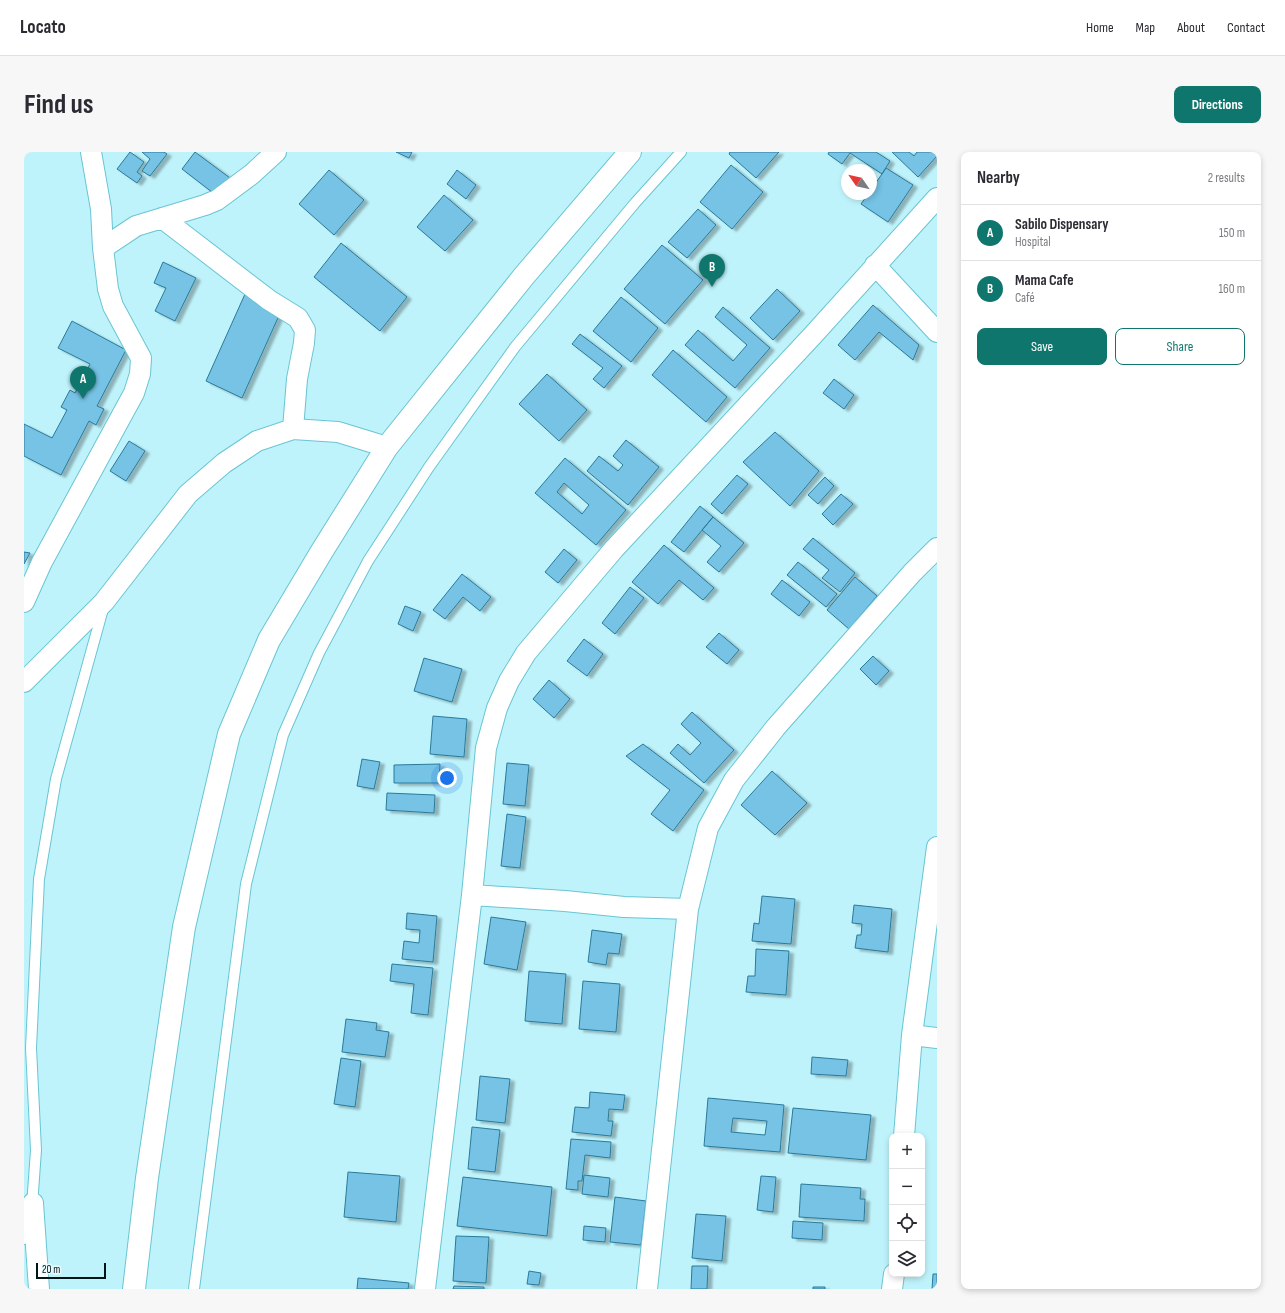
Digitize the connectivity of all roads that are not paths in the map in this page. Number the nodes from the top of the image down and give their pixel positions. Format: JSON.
{"nodes":[{"id":1,"x":91,"y":152,"type":"edge"},
{"id":2,"x":276,"y":152,"type":"edge"},
{"id":3,"x":630,"y":152,"type":"edge"},
{"id":4,"x":681,"y":152,"type":"edge"},
{"id":5,"x":937,"y":198,"type":"edge"},
{"id":6,"x":162,"y":218,"type":"junction"},
{"id":7,"x":103,"y":248,"type":"junction"},
{"id":8,"x":875,"y":265,"type":"junction"},
{"id":9,"x":937,"y":332,"type":"edge"},
{"id":10,"x":293,"y":429,"type":"junction"},
{"id":11,"x":387,"y":447,"type":"junction"},
{"id":12,"x":937,"y":548,"type":"edge"},
{"id":13,"x":24,"y":602,"type":"edge"},
{"id":14,"x":104,"y":602,"type":"junction"},
{"id":15,"x":24,"y":682,"type":"edge"},
{"id":16,"x":937,"y":847,"type":"edge"},
{"id":17,"x":472,"y":895,"type":"junction"},
{"id":18,"x":688,"y":909,"type":"junction"},
{"id":19,"x":912,"y":1035,"type":"junction"},
{"id":20,"x":937,"y":1038,"type":"edge"},
{"id":21,"x":904,"y":1133,"type":"edge"},
{"id":22,"x":33,"y":1204,"type":"junction"},
{"id":23,"x":24,"y":1239,"type":"edge"},
{"id":24,"x":894,"y":1277,"type":"edge"},
{"id":25,"x":39,"y":1289,"type":"edge"},
{"id":26,"x":134,"y":1289,"type":"edge"},
{"id":27,"x":194,"y":1289,"type":"edge"},
{"id":28,"x":426,"y":1289,"type":"edge"},
{"id":29,"x":647,"y":1289,"type":"edge"},
{"id":30,"x":892,"y":1289,"type":"edge"}],
"edges":[{"from":1,"to":7,"type":"street"},
{"from":2,"to":6,"type":"street"},
{"from":3,"to":11,"type":"highway"},
{"from":4,"to":27,"type":"lane"},
{"from":5,"to":8,"type":"street"},
{"from":6,"to":7,"type":"street"},
{"from":6,"to":10,"type":"street"},
{"from":7,"to":13,"type":"street"},
{"from":8,"to":9,"type":"street"},
{"from":8,"to":17,"type":"street"},
{"from":10,"to":11,"type":"street"},
{"from":10,"to":14,"type":"street"},
{"from":11,"to":26,"type":"highway"},
{"from":12,"to":18,"type":"street"},
{"from":14,"to":15,"type":"street"},
{"from":14,"to":22,"type":"lane"},
{"from":16,"to":19,"type":"street"},
{"from":17,"to":18,"type":"street"},
{"from":17,"to":28,"type":"street"},
{"from":18,"to":29,"type":"street"},
{"from":19,"to":20,"type":"street"},
{"from":19,"to":21,"type":"street"},
{"from":22,"to":23,"type":"lane"},
{"from":22,"to":25,"type":"street"},
{"from":24,"to":30,"type":"street"}]}
